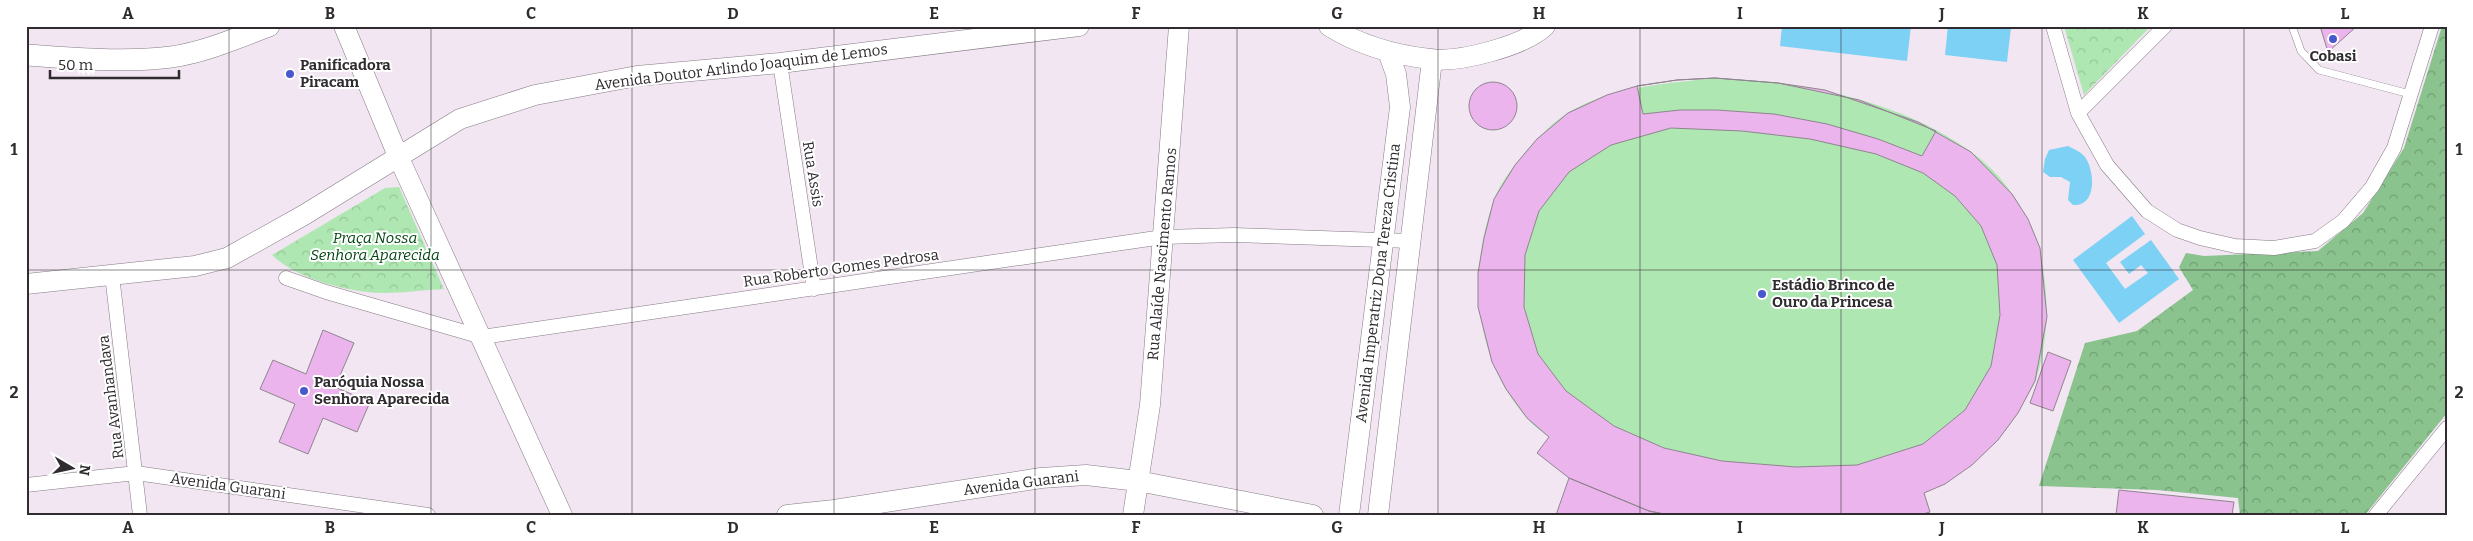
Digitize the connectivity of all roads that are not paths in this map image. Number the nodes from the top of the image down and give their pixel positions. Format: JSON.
{"nodes":[{"id":1,"x":269,"y":26,"type":"edge"},
{"id":2,"x":344,"y":26,"type":"edge"},
{"id":3,"x":1079,"y":26,"type":"edge"},
{"id":4,"x":1180,"y":26,"type":"edge"},
{"id":5,"x":1329,"y":26,"type":"edge"},
{"id":6,"x":1546,"y":26,"type":"edge"},
{"id":7,"x":2053,"y":26,"type":"edge"},
{"id":8,"x":2165,"y":26,"type":"edge"},
{"id":9,"x":2292,"y":26,"type":"edge"},
{"id":10,"x":2432,"y":26,"type":"edge"},
{"id":11,"x":1388,"y":52,"type":"junction"},
{"id":12,"x":26,"y":56,"type":"edge"},
{"id":13,"x":1432,"y":60,"type":"junction"},
{"id":14,"x":780,"y":63,"type":"junction"},
{"id":15,"x":2410,"y":94,"type":"junction"},
{"id":16,"x":2078,"y":113,"type":"junction"},
{"id":17,"x":398,"y":156,"type":"junction"},
{"id":18,"x":1163,"y":237,"type":"junction"},
{"id":19,"x":1383,"y":241,"type":"junction"},
{"id":20,"x":1410,"y":241,"type":"junction"},
{"id":21,"x":112,"y":275,"type":"junction"},
{"id":22,"x":286,"y":278,"type":"dead end"},
{"id":23,"x":26,"y":284,"type":"edge"},
{"id":24,"x":814,"y":289,"type":"junction"},
{"id":25,"x":482,"y":337,"type":"junction"},
{"id":26,"x":2447,"y":428,"type":"edge"},
{"id":27,"x":136,"y":473,"type":"junction"},
{"id":28,"x":1138,"y":481,"type":"junction"},
{"id":29,"x":26,"y":484,"type":"edge"},
{"id":30,"x":140,"y":515,"type":"edge"},
{"id":31,"x":428,"y":515,"type":"edge"},
{"id":32,"x":562,"y":515,"type":"edge"},
{"id":33,"x":787,"y":515,"type":"edge"},
{"id":34,"x":1133,"y":515,"type":"edge"},
{"id":35,"x":1313,"y":515,"type":"edge"},
{"id":36,"x":1349,"y":515,"type":"edge"},
{"id":37,"x":1378,"y":515,"type":"edge"},
{"id":38,"x":2376,"y":515,"type":"edge"}],
"edges":[{"from":1,"to":12,"type":"main road"},
{"from":2,"to":17,"type":"main road"},
{"from":3,"to":14,"type":"main road","name":"Avenida Doutor Arlindo Joaquim de Lemos"},
{"from":4,"to":18,"type":"main road","name":"Rua Alaíde Nascimento Ramos"},
{"from":5,"to":11,"type":"main road"},
{"from":6,"to":13,"type":"main road"},
{"from":7,"to":16,"type":"street"},
{"from":8,"to":16,"type":"street"},
{"from":9,"to":15,"type":"lane"},
{"from":10,"to":15,"type":"street"},
{"from":11,"to":13,"type":"main road"},
{"from":11,"to":19,"type":"main road","name":"Avenida Imperatriz Dona Tereza Cristina"},
{"from":13,"to":20,"type":"main road","name":"Avenida Imperatriz Dona Tereza Cristina"},
{"from":14,"to":17,"type":"main road","name":"Avenida Doutor Arlindo Joaquim de Lemos"},
{"from":14,"to":24,"type":"street","name":"Rua Assis"},
{"from":15,"to":16,"type":"street"},
{"from":17,"to":21,"type":"main road","name":"Avenida Doutor Arlindo Joaquim de Lemos"},
{"from":17,"to":25,"type":"main road"},
{"from":18,"to":19,"type":"street","name":"Rua Roberto Gomes Pedrosa"},
{"from":18,"to":24,"type":"street","name":"Rua Roberto Gomes Pedrosa"},
{"from":18,"to":28,"type":"main road","name":"Rua Alaíde Nascimento Ramos"},
{"from":19,"to":20,"type":"street","name":"Rua Roberto Gomes Pedrosa"},
{"from":19,"to":36,"type":"main road","name":"Avenida Imperatriz Dona Tereza Cristina"},
{"from":20,"to":37,"type":"main road","name":"Avenida Imperatriz Dona Tereza Cristina"},
{"from":21,"to":23,"type":"main road","name":"Avenida Doutor Arlindo Joaquim de Lemos"},
{"from":21,"to":27,"type":"street","name":"Rua Avanhandava"},
{"from":22,"to":25,"type":"street","name":"Rua Roberto Gomes Pedrosa"},
{"from":24,"to":25,"type":"street","name":"Rua Roberto Gomes Pedrosa"},
{"from":25,"to":32,"type":"main road"},
{"from":26,"to":38,"type":"street"},
{"from":27,"to":29,"type":"street","name":"Avenida Guarani"},
{"from":27,"to":30,"type":"street","name":"Rua Avanhandava"},
{"from":27,"to":31,"type":"street","name":"Avenida Guarani"},
{"from":28,"to":33,"type":"main road","name":"Avenida Guarani"},
{"from":28,"to":34,"type":"main road","name":"Rua Alaíde Nascimento Ramos"},
{"from":28,"to":35,"type":"main road","name":"Avenida Guarani"}]}
